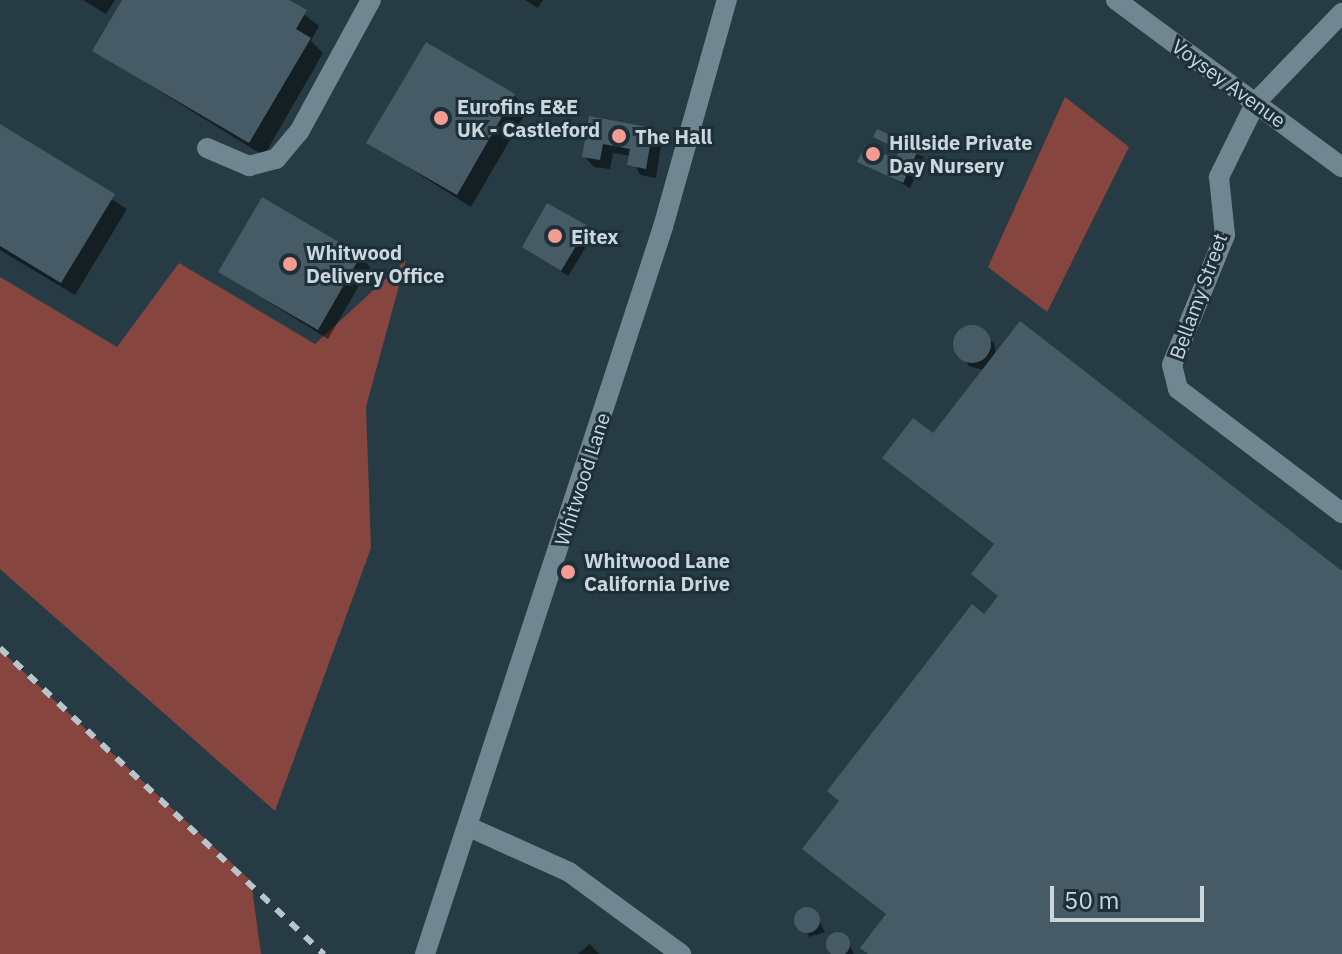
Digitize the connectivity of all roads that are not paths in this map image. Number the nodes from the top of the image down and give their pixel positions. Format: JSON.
{"nodes":[{"id":1,"x":371,"y":0,"type":"edge"},
{"id":2,"x":727,"y":0,"type":"edge"},
{"id":3,"x":1116,"y":0,"type":"edge"},
{"id":4,"x":1342,"y":13,"type":"edge"},
{"id":5,"x":1256,"y":102,"type":"junction"},
{"id":6,"x":207,"y":148,"type":"dead end"},
{"id":7,"x":1342,"y":167,"type":"edge"},
{"id":8,"x":1342,"y":513,"type":"edge"},
{"id":9,"x":469,"y":827,"type":"junction"},
{"id":10,"x":425,"y":954,"type":"edge"},
{"id":11,"x":681,"y":954,"type":"edge"}],
"edges":[{"from":1,"to":6,"type":"street"},
{"from":2,"to":9,"type":"street","name":"Whitwood Lane"},
{"from":3,"to":5,"type":"street","name":"Voysey Avenue"},
{"from":4,"to":5,"type":"street","name":"Bellamy Street"},
{"from":5,"to":7,"type":"street","name":"Voysey Avenue"},
{"from":5,"to":8,"type":"street","name":"Bellamy Street"},
{"from":9,"to":10,"type":"street","name":"Whitwood Lane"},
{"from":9,"to":11,"type":"street"}]}
